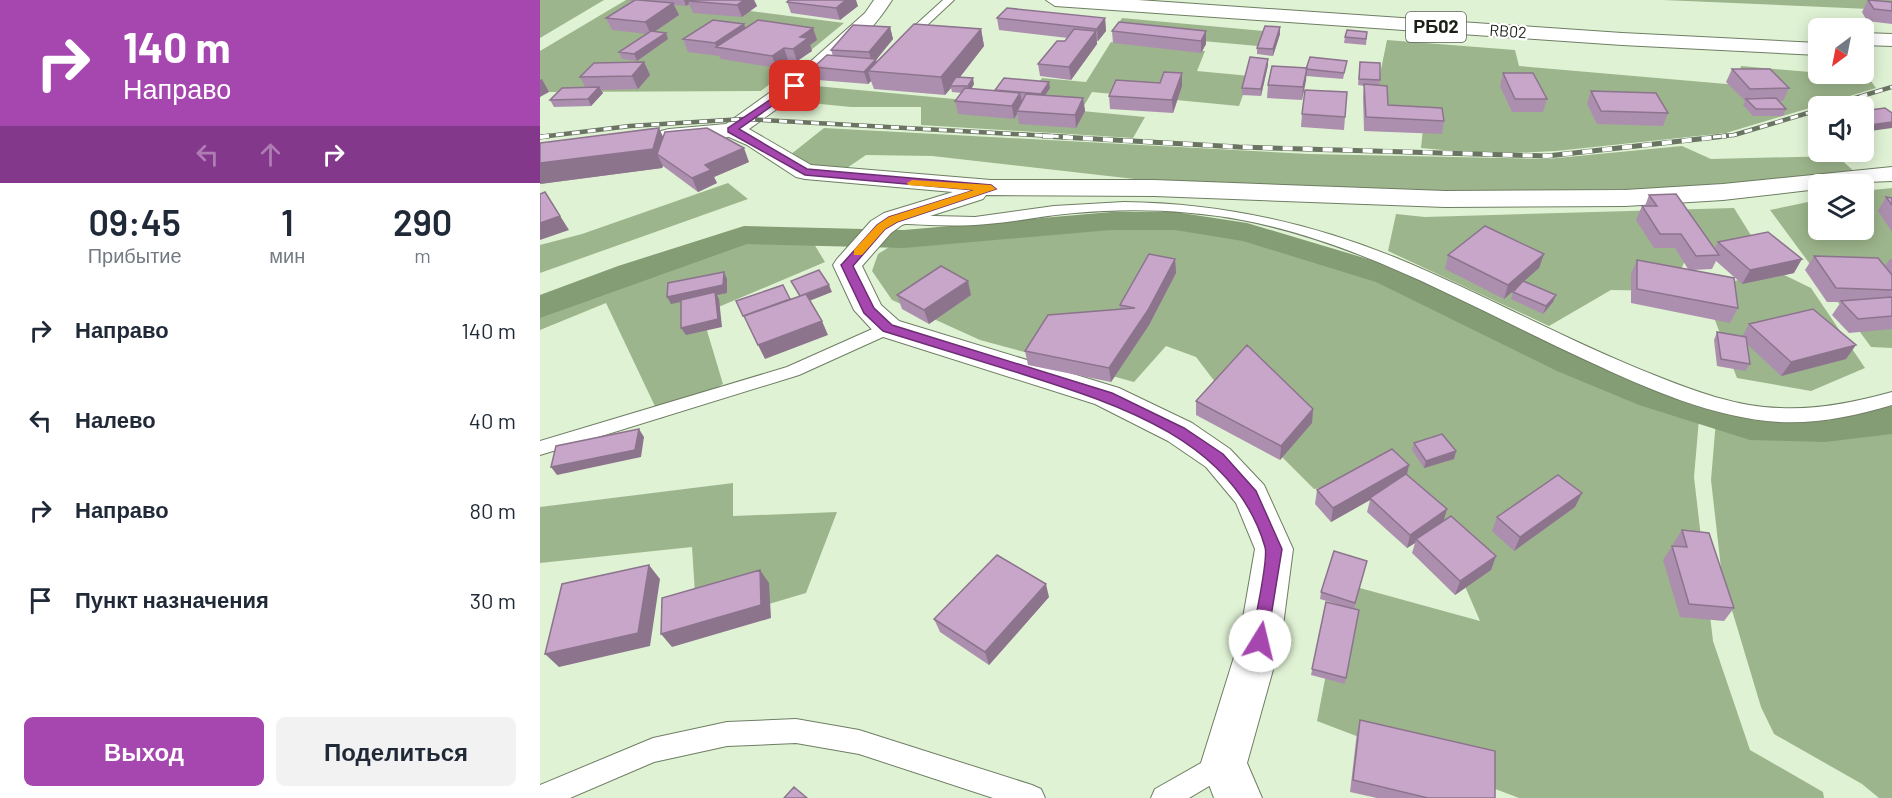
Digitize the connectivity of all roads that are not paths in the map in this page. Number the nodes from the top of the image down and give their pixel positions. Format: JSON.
{"nodes":[{"id":1,"x":883,"y":0,"type":"edge"},
{"id":2,"x":950,"y":0,"type":"edge"},
{"id":3,"x":1055,"y":0,"type":"edge"},
{"id":4,"x":1238,"y":0,"type":"edge"},
{"id":5,"x":879,"y":29,"type":"junction"},
{"id":6,"x":914,"y":32,"type":"junction"},
{"id":7,"x":1808,"y":36,"type":"edge"},
{"id":8,"x":1874,"y":39,"type":"edge"},
{"id":9,"x":1892,"y":40,"type":"edge"},
{"id":10,"x":1808,"y":48,"type":"edge"},
{"id":11,"x":892,"y":52,"type":"edge"},
{"id":12,"x":1874,"y":52,"type":"edge"},
{"id":13,"x":1892,"y":53,"type":"edge"},
{"id":14,"x":732,"y":130,"type":"junction"},
{"id":15,"x":642,"y":138,"type":"edge"},
{"id":16,"x":1892,"y":174,"type":"edge"},
{"id":17,"x":991,"y":189,"type":"junction"},
{"id":18,"x":887,"y":223,"type":"junction"},
{"id":19,"x":888,"y":328,"type":"junction"},
{"id":20,"x":1892,"y":398,"type":"edge"},
{"id":21,"x":540,"y":448,"type":"edge"},
{"id":22,"x":1224,"y":763,"type":"junction"},
{"id":23,"x":540,"y":798,"type":"edge"},
{"id":24,"x":1032,"y":798,"type":"edge"},
{"id":25,"x":1164,"y":798,"type":"edge"},
{"id":26,"x":1238,"y":798,"type":"edge"}],
"edges":[{"from":1,"to":5,"type":"main road"},
{"from":2,"to":6,"type":"lane"},
{"from":3,"to":10,"type":"main road","name":"RB02","number":"РБ02"},
{"from":4,"to":7,"type":"main road","name":"RB02","number":"РБ02"},
{"from":5,"to":6,"type":"lane"},
{"from":5,"to":14,"type":"main road"},
{"from":6,"to":11,"type":"lane"},
{"from":8,"to":9,"type":"main road"},
{"from":12,"to":13,"type":"main road"},
{"from":14,"to":15,"type":"main road"},
{"from":14,"to":17,"type":"main road"},
{"from":16,"to":17,"type":"main road"},
{"from":17,"to":18,"type":"main road"},
{"from":18,"to":19,"type":"main road"},
{"from":18,"to":20,"type":"lane"},
{"from":19,"to":21,"type":"lane"},
{"from":19,"to":22,"type":"main road"},
{"from":22,"to":25,"type":"lane"},
{"from":22,"to":26,"type":"main road"},
{"from":23,"to":24,"type":"lane"}]}
